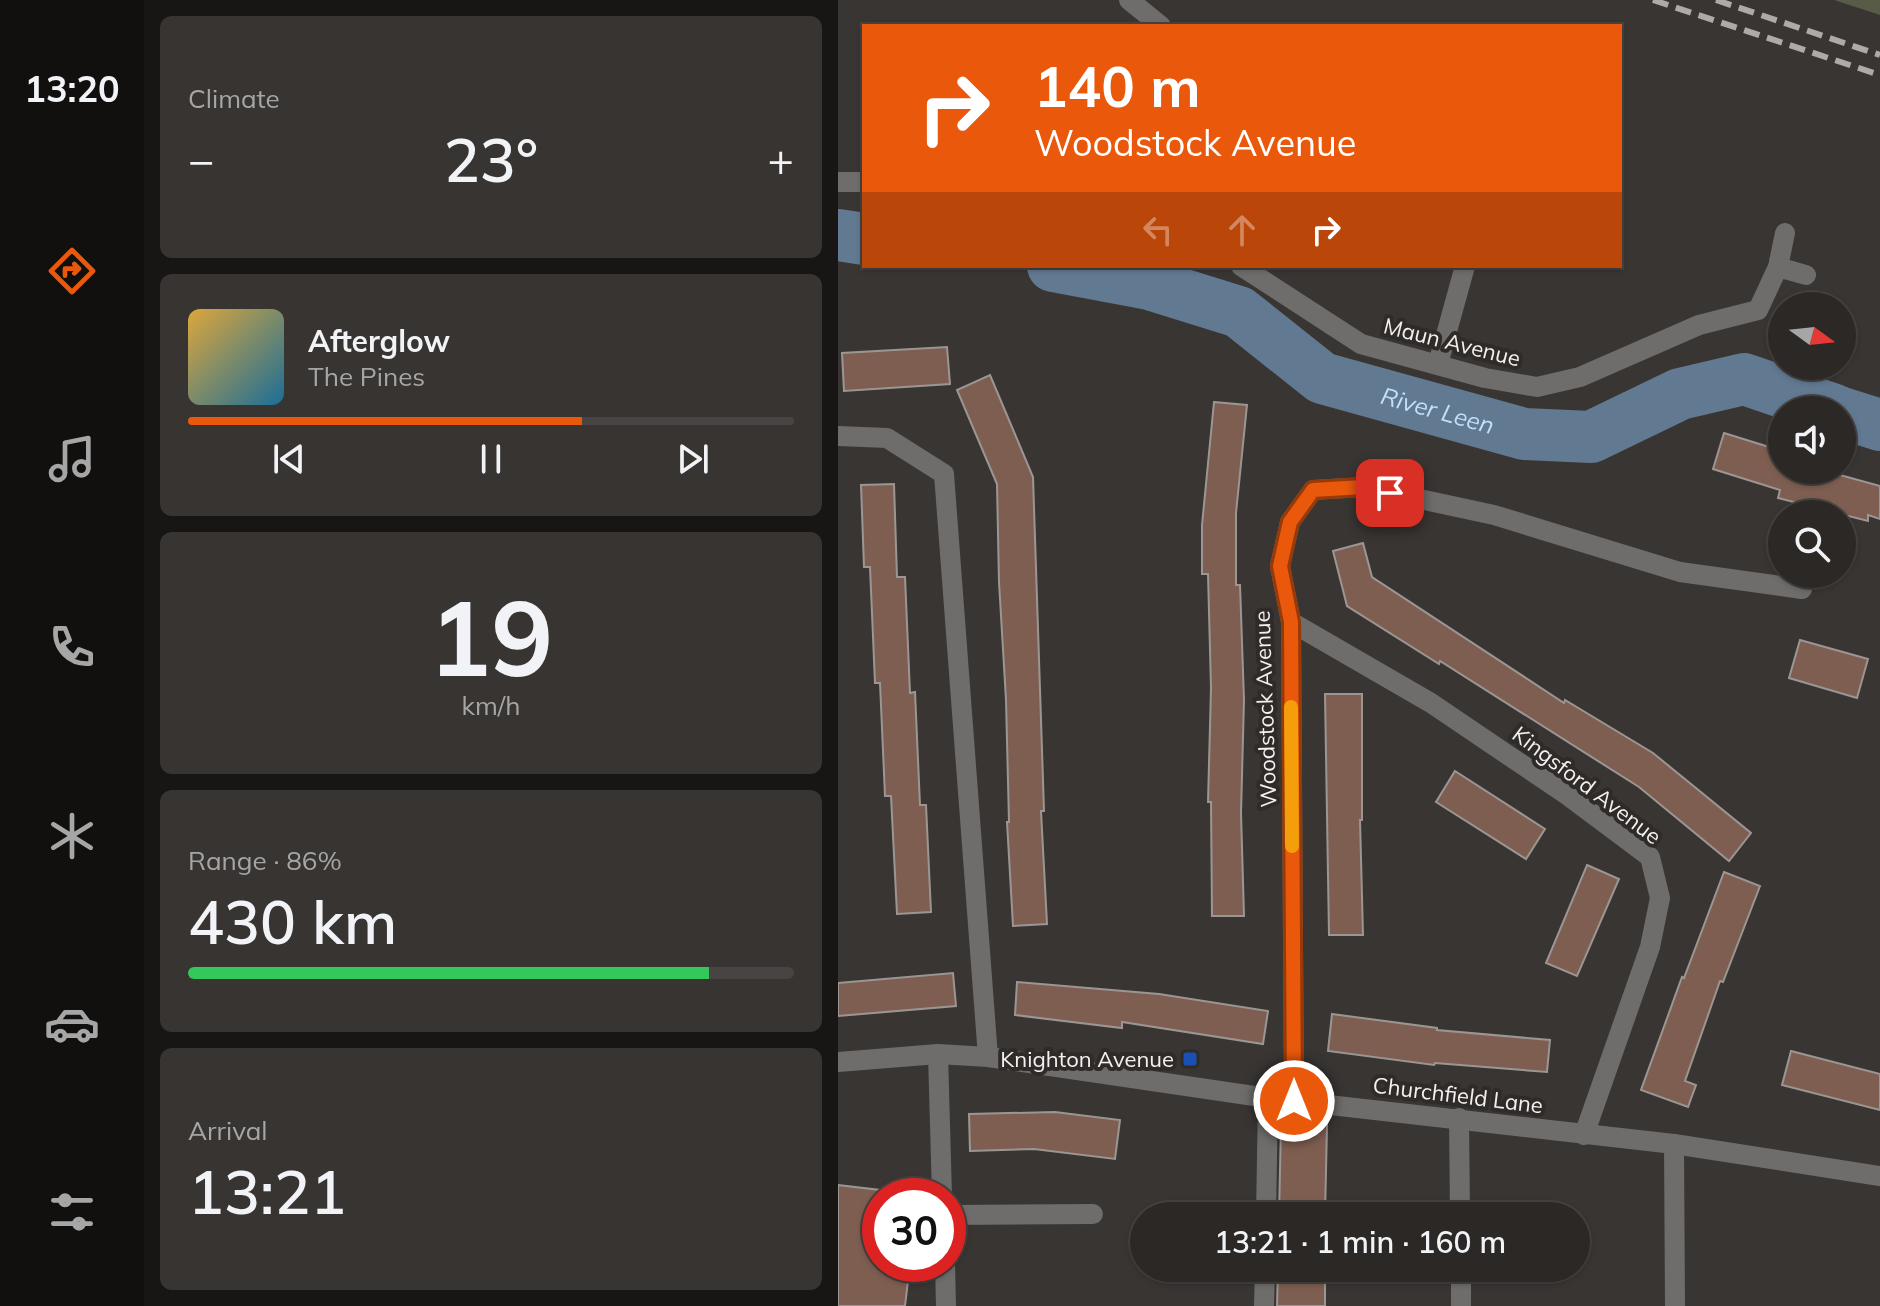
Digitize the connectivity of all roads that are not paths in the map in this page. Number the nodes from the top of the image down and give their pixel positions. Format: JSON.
{"nodes":[{"id":1,"x":1129,"y":0,"type":"edge"},
{"id":2,"x":1159,"y":24,"type":"edge"},
{"id":3,"x":838,"y":182,"type":"edge"},
{"id":4,"x":862,"y":182,"type":"edge"},
{"id":5,"x":1785,"y":233,"type":"dead end"},
{"id":6,"x":1778,"y":267,"type":"junction"},
{"id":7,"x":1244,"y":268,"type":"edge"},
{"id":8,"x":1464,"y":268,"type":"edge"},
{"id":9,"x":1806,"y":275,"type":"dead end"},
{"id":10,"x":1438,"y":364,"type":"junction"},
{"id":11,"x":838,"y":436,"type":"edge"},
{"id":12,"x":1802,"y":589,"type":"dead end"},
{"id":13,"x":1291,"y":622,"type":"junction"},
{"id":14,"x":938,"y":1054,"type":"junction"},
{"id":15,"x":988,"y":1057,"type":"junction"},
{"id":16,"x":838,"y":1062,"type":"edge"},
{"id":17,"x":1268,"y":1098,"type":"junction"},
{"id":18,"x":1294,"y":1101,"type":"junction"},
{"id":19,"x":1459,"y":1118,"type":"junction"},
{"id":20,"x":1584,"y":1135,"type":"junction"},
{"id":21,"x":1674,"y":1144,"type":"junction"},
{"id":22,"x":1880,"y":1176,"type":"edge"},
{"id":23,"x":941,"y":1178,"type":"edge"},
{"id":24,"x":1266,"y":1202,"type":"edge"},
{"id":25,"x":1460,"y":1202,"type":"edge"},
{"id":26,"x":1093,"y":1214,"type":"dead end"},
{"id":27,"x":966,"y":1215,"type":"edge"},
{"id":28,"x":945,"y":1282,"type":"edge"},
{"id":29,"x":1265,"y":1282,"type":"edge"},
{"id":30,"x":1461,"y":1282,"type":"edge"},
{"id":31,"x":946,"y":1306,"type":"edge"},
{"id":32,"x":1264,"y":1306,"type":"edge"},
{"id":33,"x":1461,"y":1306,"type":"edge"},
{"id":34,"x":1675,"y":1306,"type":"edge"}],
"edges":[{"from":1,"to":2,"type":"street"},
{"from":3,"to":4,"type":"street"},
{"from":5,"to":6,"type":"street","name":"Maun Avenue"},
{"from":6,"to":9,"type":"street"},
{"from":6,"to":10,"type":"street","name":"Maun Avenue"},
{"from":7,"to":10,"type":"street","name":"Maun Avenue"},
{"from":8,"to":10,"type":"street"},
{"from":11,"to":15,"type":"street"},
{"from":12,"to":13,"type":"street","name":"Woodstock Avenue"},
{"from":13,"to":18,"type":"street","name":"Woodstock Avenue"},
{"from":13,"to":20,"type":"street","name":"Kingsford Avenue"},
{"from":14,"to":15,"type":"street","name":"Churchfield Lane"},
{"from":14,"to":16,"type":"street","name":"Churchfield Lane"},
{"from":14,"to":23,"type":"street"},
{"from":15,"to":17,"type":"street","name":"Churchfield Lane"},
{"from":17,"to":18,"type":"street","name":"Churchfield Lane"},
{"from":17,"to":24,"type":"street"},
{"from":18,"to":19,"type":"street","name":"Churchfield Lane"},
{"from":19,"to":20,"type":"street","name":"Churchfield Lane"},
{"from":19,"to":25,"type":"street"},
{"from":20,"to":21,"type":"street","name":"Churchfield Lane"},
{"from":21,"to":22,"type":"street","name":"Churchfield Lane"},
{"from":21,"to":34,"type":"street"},
{"from":26,"to":27,"type":"street"},
{"from":28,"to":31,"type":"street"},
{"from":29,"to":32,"type":"street"},
{"from":30,"to":33,"type":"street"}]}
